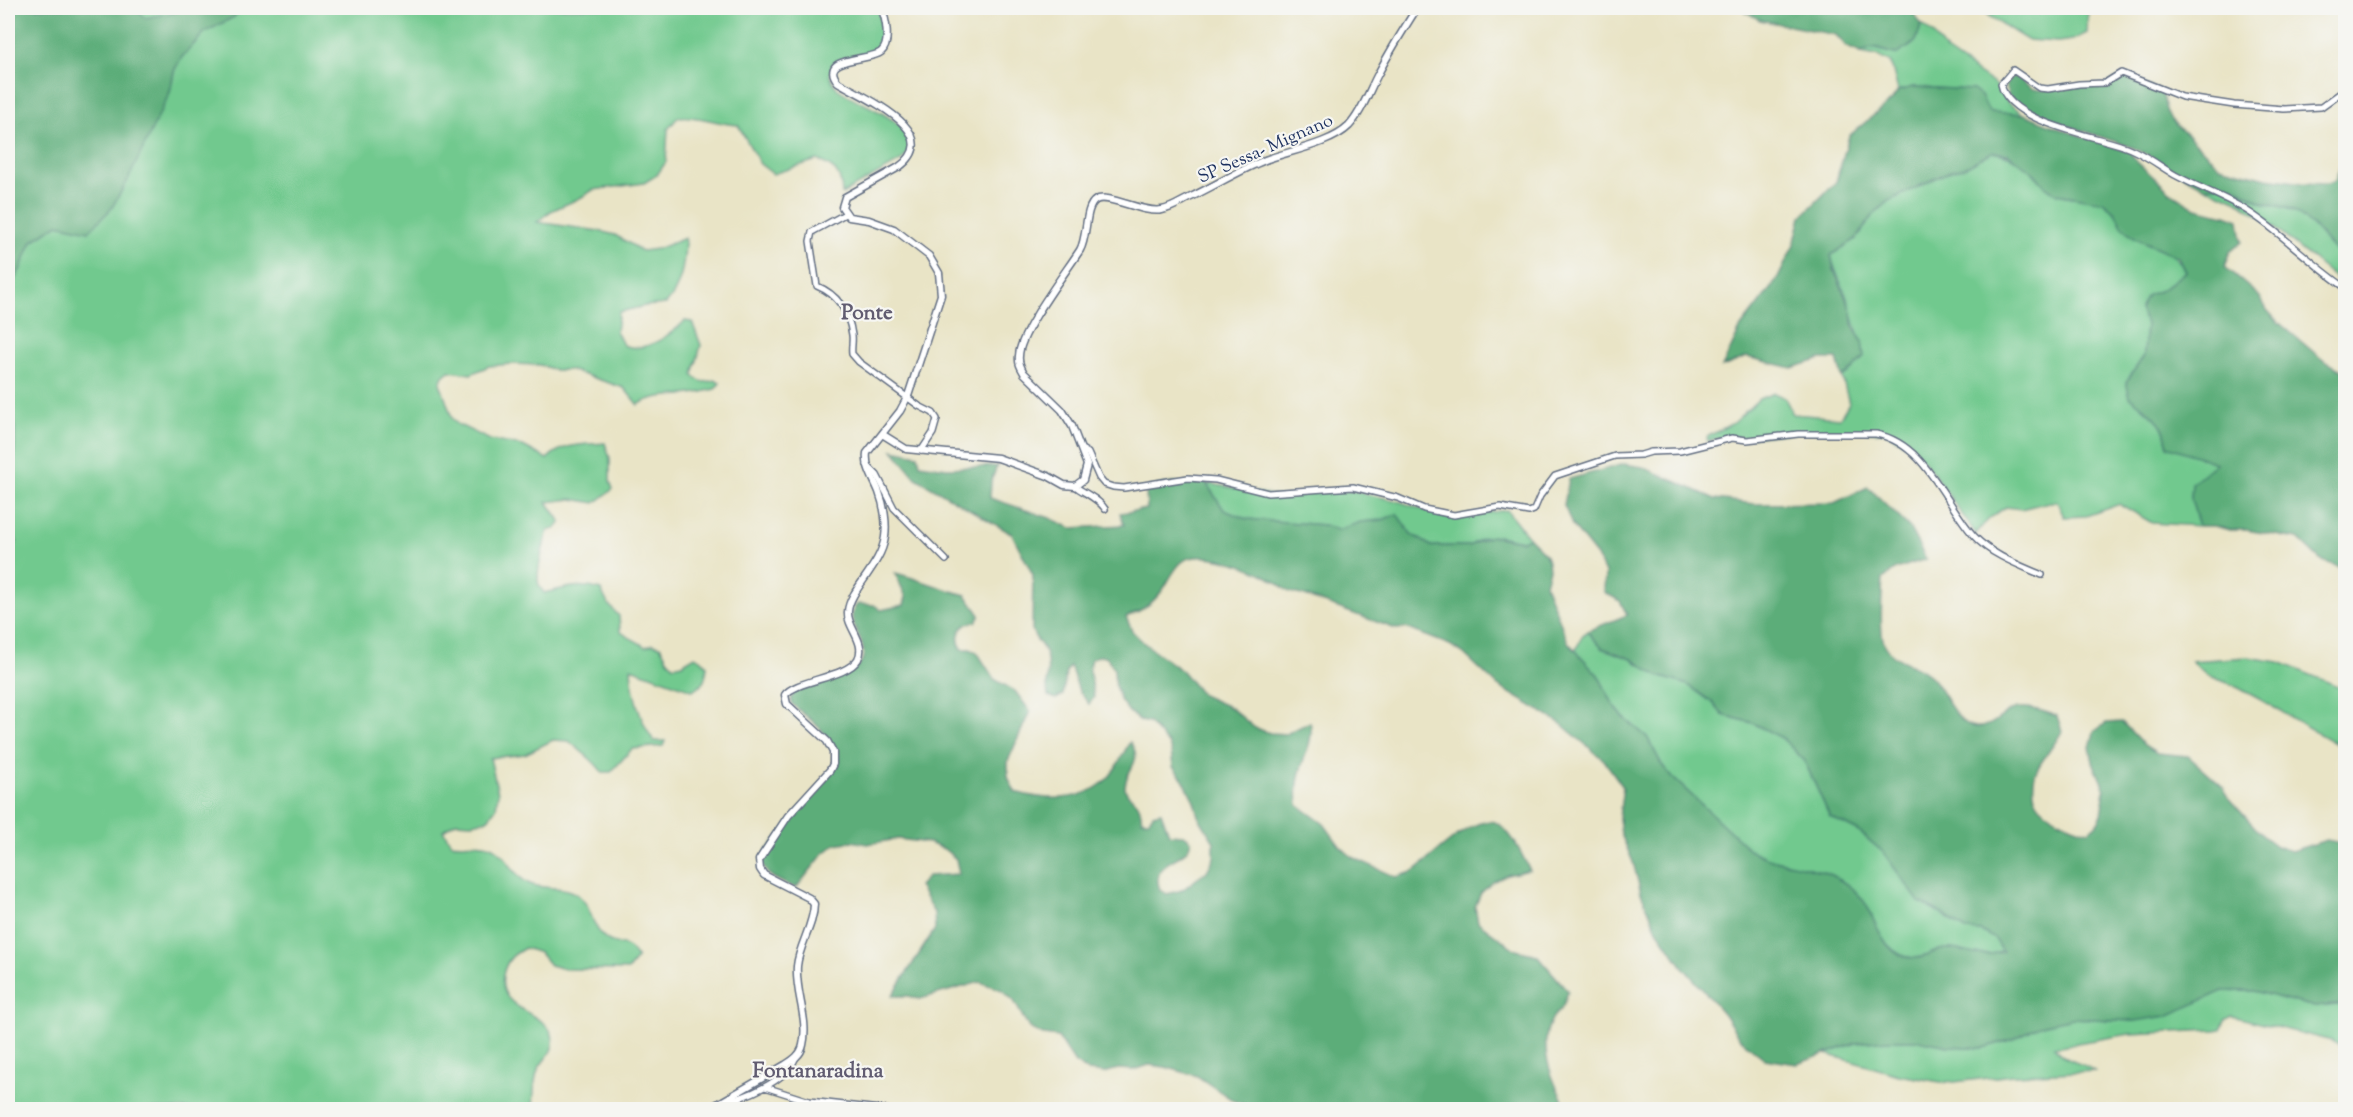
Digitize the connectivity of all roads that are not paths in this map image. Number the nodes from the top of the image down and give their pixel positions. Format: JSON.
{"nodes":[{"id":1,"x":881,"y":8,"type":"edge"},
{"id":2,"x":1417,"y":8,"type":"edge"},
{"id":3,"x":2346,"y":89,"type":"edge"},
{"id":4,"x":845,"y":214,"type":"junction"},
{"id":5,"x":2346,"y":288,"type":"edge"},
{"id":6,"x":908,"y":396,"type":"junction"},
{"id":7,"x":882,"y":434,"type":"junction"},
{"id":8,"x":1083,"y":450,"type":"junction"},
{"id":9,"x":921,"y":451,"type":"junction"},
{"id":10,"x":867,"y":465,"type":"junction"},
{"id":11,"x":1075,"y":486,"type":"junction"},
{"id":12,"x":1105,"y":509,"type":"dead end"},
{"id":13,"x":946,"y":560,"type":"dead end"},
{"id":14,"x":2042,"y":575,"type":"dead end"},
{"id":15,"x":795,"y":1059,"type":"junction"},
{"id":16,"x":765,"y":1087,"type":"junction"},
{"id":17,"x":722,"y":1102,"type":"junction"},
{"id":18,"x":705,"y":1110,"type":"edge"},
{"id":19,"x":889,"y":1110,"type":"edge"}],
"edges":[{"from":1,"to":4,"type":"street"},
{"from":2,"to":8,"type":"street","name":"SP Sessa- Mignano"},
{"from":3,"to":5,"type":"street"},
{"from":4,"to":6,"type":"street"},
{"from":4,"to":6,"type":"street"},
{"from":6,"to":7,"type":"street"},
{"from":6,"to":9,"type":"street"},
{"from":7,"to":9,"type":"street"},
{"from":7,"to":10,"type":"street"},
{"from":8,"to":11,"type":"street","name":"SP Sessa- Mignano"},
{"from":8,"to":14,"type":"street"},
{"from":9,"to":11,"type":"street"},
{"from":10,"to":13,"type":"street"},
{"from":10,"to":15,"type":"street"},
{"from":11,"to":12,"type":"street"},
{"from":15,"to":16,"type":"street"},
{"from":15,"to":17,"type":"street"},
{"from":16,"to":17,"type":"street"},
{"from":16,"to":19,"type":"street"},
{"from":17,"to":18,"type":"street"}]}
